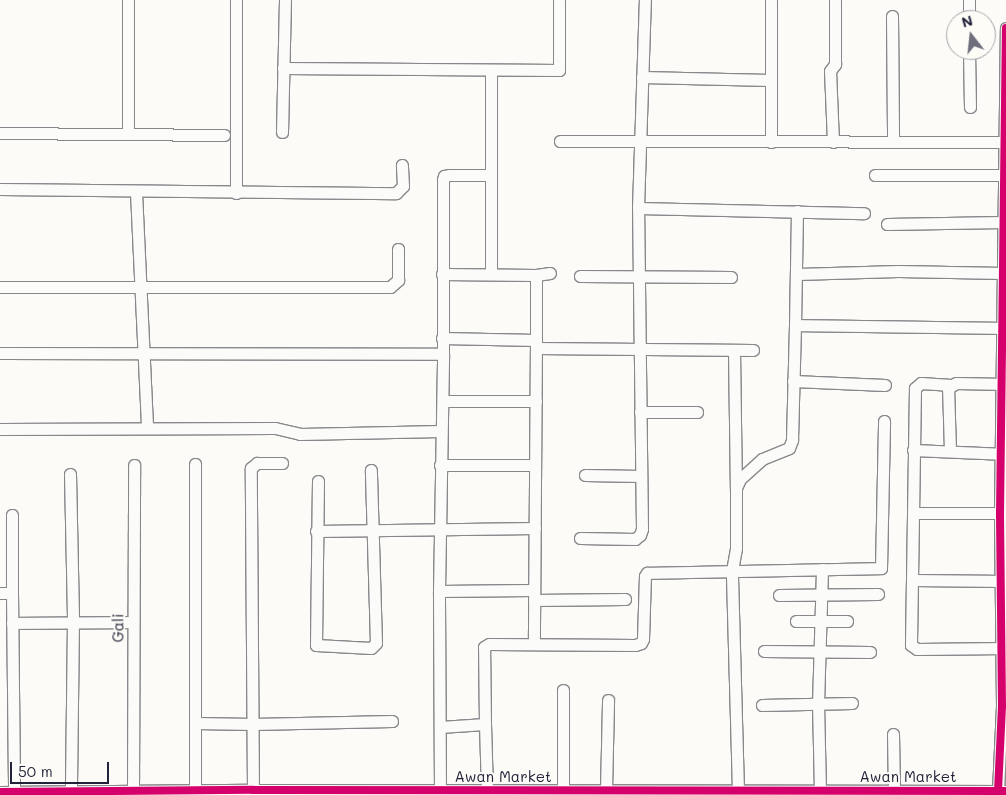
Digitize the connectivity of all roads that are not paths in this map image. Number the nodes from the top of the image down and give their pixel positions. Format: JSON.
{"nodes":[{"id":1,"x":128,"y":0,"type":"edge"},
{"id":2,"x":236,"y":0,"type":"edge"},
{"id":3,"x":285,"y":0,"type":"edge"},
{"id":4,"x":559,"y":0,"type":"edge"},
{"id":5,"x":645,"y":0,"type":"edge"},
{"id":6,"x":771,"y":0,"type":"edge"},
{"id":7,"x":836,"y":0,"type":"edge"},
{"id":8,"x":892,"y":16,"type":"dead end"},
{"id":9,"x":1006,"y":28,"type":"edge"},
{"id":10,"x":969,"y":60,"type":"edge"},
{"id":11,"x":283,"y":68,"type":"junction"},
{"id":12,"x":491,"y":70,"type":"junction"},
{"id":13,"x":642,"y":77,"type":"junction"},
{"id":14,"x":770,"y":80,"type":"junction"},
{"id":15,"x":970,"y":107,"type":"dead end"},
{"id":16,"x":282,"y":132,"type":"dead end"},
{"id":17,"x":0,"y":133,"type":"edge"},
{"id":18,"x":128,"y":134,"type":"junction"},
{"id":19,"x":224,"y":135,"type":"dead end"},
{"id":20,"x":560,"y":142,"type":"dead end"},
{"id":21,"x":639,"y":142,"type":"junction"},
{"id":22,"x":771,"y":142,"type":"junction"},
{"id":23,"x":833,"y":142,"type":"junction"},
{"id":24,"x":893,"y":142,"type":"junction"},
{"id":25,"x":1005,"y":142,"type":"edge"},
{"id":26,"x":402,"y":165,"type":"dead end"},
{"id":27,"x":491,"y":175,"type":"junction"},
{"id":28,"x":875,"y":175,"type":"dead end"},
{"id":29,"x":1005,"y":175,"type":"edge"},
{"id":30,"x":0,"y":189,"type":"edge"},
{"id":31,"x":136,"y":192,"type":"junction"},
{"id":32,"x":236,"y":193,"type":"junction"},
{"id":33,"x":638,"y":208,"type":"junction"},
{"id":34,"x":797,"y":211,"type":"junction"},
{"id":35,"x":864,"y":213,"type":"dead end"},
{"id":36,"x":1003,"y":222,"type":"junction"},
{"id":37,"x":888,"y":224,"type":"dead end"},
{"id":38,"x":398,"y":249,"type":"dead end"},
{"id":39,"x":550,"y":273,"type":"dead end"},
{"id":40,"x":1003,"y":273,"type":"junction"},
{"id":41,"x":442,"y":274,"type":"junction"},
{"id":42,"x":491,"y":274,"type":"junction"},
{"id":43,"x":797,"y":274,"type":"junction"},
{"id":44,"x":536,"y":275,"type":"junction"},
{"id":45,"x":580,"y":276,"type":"dead end"},
{"id":46,"x":639,"y":276,"type":"junction"},
{"id":47,"x":731,"y":277,"type":"dead end"},
{"id":48,"x":0,"y":287,"type":"edge"},
{"id":49,"x":140,"y":288,"type":"junction"},
{"id":50,"x":795,"y":325,"type":"junction"},
{"id":51,"x":1002,"y":328,"type":"junction"},
{"id":52,"x":442,"y":338,"type":"junction"},
{"id":53,"x":536,"y":344,"type":"junction"},
{"id":54,"x":641,"y":348,"type":"junction"},
{"id":55,"x":734,"y":350,"type":"junction"},
{"id":56,"x":753,"y":350,"type":"dead end"},
{"id":57,"x":0,"y":353,"type":"edge"},
{"id":58,"x":144,"y":353,"type":"junction"},
{"id":59,"x":443,"y":354,"type":"junction"},
{"id":60,"x":794,"y":381,"type":"junction"},
{"id":61,"x":1004,"y":384,"type":"edge"},
{"id":62,"x":885,"y":385,"type":"dead end"},
{"id":63,"x":951,"y":385,"type":"junction"},
{"id":64,"x":536,"y":401,"type":"junction"},
{"id":65,"x":442,"y":402,"type":"junction"},
{"id":66,"x":640,"y":412,"type":"junction"},
{"id":67,"x":697,"y":412,"type":"dead end"},
{"id":68,"x":884,"y":420,"type":"dead end"},
{"id":69,"x":147,"y":428,"type":"junction"},
{"id":70,"x":0,"y":429,"type":"edge"},
{"id":71,"x":441,"y":431,"type":"junction"},
{"id":72,"x":913,"y":450,"type":"junction"},
{"id":73,"x":950,"y":450,"type":"junction"},
{"id":74,"x":1003,"y":454,"type":"edge"},
{"id":75,"x":282,"y":463,"type":"dead end"},
{"id":76,"x":195,"y":464,"type":"dead end"},
{"id":77,"x":134,"y":465,"type":"dead end"},
{"id":78,"x":440,"y":465,"type":"junction"},
{"id":79,"x":535,"y":466,"type":"junction"},
{"id":80,"x":371,"y":470,"type":"dead end"},
{"id":81,"x":70,"y":474,"type":"dead end"},
{"id":82,"x":585,"y":475,"type":"dead end"},
{"id":83,"x":641,"y":476,"type":"junction"},
{"id":84,"x":318,"y":480,"type":"dead end"},
{"id":85,"x":736,"y":488,"type":"junction"},
{"id":86,"x":913,"y":513,"type":"junction"},
{"id":87,"x":1003,"y":513,"type":"edge"},
{"id":88,"x":12,"y":515,"type":"dead end"},
{"id":89,"x":535,"y":528,"type":"junction"},
{"id":90,"x":373,"y":530,"type":"junction"},
{"id":91,"x":441,"y":530,"type":"junction"},
{"id":92,"x":316,"y":531,"type":"junction"},
{"id":93,"x":580,"y":538,"type":"dead end"},
{"id":94,"x":822,"y":569,"type":"junction"},
{"id":95,"x":732,"y":571,"type":"junction"},
{"id":96,"x":913,"y":580,"type":"junction"},
{"id":97,"x":1003,"y":581,"type":"edge"},
{"id":98,"x":438,"y":591,"type":"junction"},
{"id":99,"x":0,"y":593,"type":"edge"},
{"id":100,"x":12,"y":593,"type":"junction"},
{"id":101,"x":878,"y":594,"type":"dead end"},
{"id":102,"x":534,"y":595,"type":"junction"},
{"id":103,"x":779,"y":595,"type":"dead end"},
{"id":104,"x":821,"y":595,"type":"junction"},
{"id":105,"x":625,"y":600,"type":"dead end"},
{"id":106,"x":73,"y":621,"type":"junction"},
{"id":107,"x":796,"y":621,"type":"dead end"},
{"id":108,"x":847,"y":621,"type":"dead end"},
{"id":109,"x":133,"y":622,"type":"junction"},
{"id":110,"x":12,"y":623,"type":"junction"},
{"id":111,"x":821,"y":623,"type":"junction"},
{"id":112,"x":534,"y":644,"type":"junction"},
{"id":113,"x":0,"y":648,"type":"edge"},
{"id":114,"x":12,"y":648,"type":"junction"},
{"id":115,"x":1004,"y":648,"type":"edge"},
{"id":116,"x":820,"y":650,"type":"junction"},
{"id":117,"x":764,"y":651,"type":"dead end"},
{"id":118,"x":870,"y":652,"type":"dead end"},
{"id":119,"x":562,"y":690,"type":"dead end"},
{"id":120,"x":608,"y":700,"type":"dead end"},
{"id":121,"x":852,"y":703,"type":"dead end"},
{"id":122,"x":762,"y":705,"type":"dead end"},
{"id":123,"x":818,"y":705,"type":"junction"},
{"id":124,"x":1004,"y":718,"type":"edge"},
{"id":125,"x":392,"y":721,"type":"dead end"},
{"id":126,"x":196,"y":723,"type":"junction"},
{"id":127,"x":253,"y":724,"type":"junction"},
{"id":128,"x":485,"y":724,"type":"junction"},
{"id":129,"x":440,"y":727,"type":"junction"},
{"id":130,"x":893,"y":734,"type":"dead end"},
{"id":131,"x":253,"y":790,"type":"junction"},
{"id":132,"x":440,"y":790,"type":"junction"},
{"id":133,"x":487,"y":790,"type":"junction"},
{"id":134,"x":133,"y":791,"type":"junction"},
{"id":135,"x":820,"y":791,"type":"junction"},
{"id":136,"x":894,"y":791,"type":"junction"},
{"id":137,"x":1002,"y":791,"type":"edge"},
{"id":138,"x":0,"y":792,"type":"edge"},
{"id":139,"x":194,"y":792,"type":"edge"},
{"id":140,"x":607,"y":792,"type":"edge"},
{"id":141,"x":743,"y":792,"type":"edge"},
{"id":142,"x":71,"y":793,"type":"edge"},
{"id":143,"x":315,"y":793,"type":"edge"},
{"id":144,"x":525,"y":793,"type":"edge"},
{"id":145,"x":563,"y":793,"type":"edge"},
{"id":146,"x":678,"y":793,"type":"edge"},
{"id":147,"x":14,"y":794,"type":"edge"}],
"edges":[{"from":1,"to":18,"type":"street"},
{"from":2,"to":32,"type":"street"},
{"from":3,"to":11,"type":"street"},
{"from":4,"to":12,"type":"street"},
{"from":5,"to":13,"type":"street"},
{"from":6,"to":14,"type":"street"},
{"from":7,"to":23,"type":"street"},
{"from":8,"to":24,"type":"street"},
{"from":9,"to":25,"type":"street"},
{"from":10,"to":15,"type":"street"},
{"from":11,"to":12,"type":"street"},
{"from":11,"to":16,"type":"street"},
{"from":12,"to":27,"type":"street"},
{"from":13,"to":14,"type":"street"},
{"from":13,"to":21,"type":"street"},
{"from":14,"to":22,"type":"street"},
{"from":17,"to":18,"type":"street"},
{"from":18,"to":19,"type":"street"},
{"from":20,"to":21,"type":"street"},
{"from":21,"to":22,"type":"street"},
{"from":21,"to":33,"type":"street"},
{"from":22,"to":23,"type":"street"},
{"from":23,"to":24,"type":"street"},
{"from":24,"to":25,"type":"street"},
{"from":25,"to":29,"type":"street"},
{"from":26,"to":32,"type":"street"},
{"from":27,"to":41,"type":"street"},
{"from":27,"to":42,"type":"street"},
{"from":28,"to":29,"type":"street"},
{"from":29,"to":36,"type":"street"},
{"from":30,"to":31,"type":"street"},
{"from":31,"to":32,"type":"street"},
{"from":31,"to":49,"type":"street"},
{"from":33,"to":34,"type":"street"},
{"from":33,"to":46,"type":"street"},
{"from":34,"to":35,"type":"street"},
{"from":34,"to":43,"type":"street"},
{"from":36,"to":37,"type":"street"},
{"from":36,"to":40,"type":"street"},
{"from":38,"to":49,"type":"street"},
{"from":39,"to":44,"type":"street"},
{"from":40,"to":43,"type":"street"},
{"from":40,"to":51,"type":"street"},
{"from":41,"to":42,"type":"street"},
{"from":41,"to":52,"type":"street"},
{"from":42,"to":44,"type":"street"},
{"from":43,"to":50,"type":"street"},
{"from":44,"to":53,"type":"street"},
{"from":45,"to":46,"type":"street"},
{"from":46,"to":47,"type":"street"},
{"from":46,"to":54,"type":"street"},
{"from":48,"to":49,"type":"street"},
{"from":49,"to":58,"type":"street"},
{"from":50,"to":51,"type":"street"},
{"from":50,"to":60,"type":"street"},
{"from":51,"to":61,"type":"street"},
{"from":52,"to":53,"type":"street"},
{"from":52,"to":59,"type":"street"},
{"from":53,"to":54,"type":"street"},
{"from":53,"to":64,"type":"street"},
{"from":54,"to":55,"type":"street"},
{"from":54,"to":66,"type":"street"},
{"from":55,"to":56,"type":"street"},
{"from":55,"to":85,"type":"street"},
{"from":57,"to":58,"type":"street"},
{"from":58,"to":59,"type":"street"},
{"from":58,"to":69,"type":"street"},
{"from":59,"to":65,"type":"street"},
{"from":60,"to":62,"type":"street"},
{"from":60,"to":85,"type":"street"},
{"from":61,"to":63,"type":"street"},
{"from":61,"to":74,"type":"street"},
{"from":63,"to":72,"type":"street"},
{"from":63,"to":73,"type":"street"},
{"from":64,"to":65,"type":"street"},
{"from":64,"to":79,"type":"street"},
{"from":65,"to":71,"type":"street"},
{"from":66,"to":67,"type":"street"},
{"from":66,"to":83,"type":"street"},
{"from":68,"to":94,"type":"street"},
{"from":69,"to":70,"type":"street"},
{"from":69,"to":71,"type":"street"},
{"from":71,"to":78,"type":"street"},
{"from":72,"to":73,"type":"street"},
{"from":72,"to":86,"type":"street"},
{"from":73,"to":74,"type":"street"},
{"from":74,"to":87,"type":"street"},
{"from":75,"to":127,"type":"street"},
{"from":76,"to":126,"type":"street"},
{"from":77,"to":109,"type":"street","name":"Gali"},
{"from":78,"to":79,"type":"street"},
{"from":78,"to":91,"type":"street"},
{"from":79,"to":89,"type":"street"},
{"from":80,"to":90,"type":"street"},
{"from":81,"to":106,"type":"street"},
{"from":82,"to":83,"type":"street"},
{"from":83,"to":93,"type":"street"},
{"from":84,"to":92,"type":"street"},
{"from":85,"to":95,"type":"street"},
{"from":86,"to":87,"type":"street"},
{"from":86,"to":96,"type":"street"},
{"from":87,"to":97,"type":"street"},
{"from":88,"to":100,"type":"street"},
{"from":89,"to":91,"type":"street"},
{"from":89,"to":102,"type":"street"},
{"from":90,"to":91,"type":"street"},
{"from":90,"to":92,"type":"street"},
{"from":90,"to":92,"type":"street"},
{"from":91,"to":98,"type":"street"},
{"from":94,"to":95,"type":"street"},
{"from":94,"to":104,"type":"street"},
{"from":95,"to":112,"type":"street"},
{"from":95,"to":141,"type":"street"},
{"from":96,"to":97,"type":"street"},
{"from":96,"to":115,"type":"street"},
{"from":97,"to":115,"type":"street"},
{"from":98,"to":102,"type":"street"},
{"from":98,"to":129,"type":"street"},
{"from":99,"to":100,"type":"street"},
{"from":100,"to":110,"type":"street"},
{"from":101,"to":104,"type":"street"},
{"from":102,"to":105,"type":"street"},
{"from":102,"to":112,"type":"street"},
{"from":103,"to":104,"type":"street"},
{"from":104,"to":111,"type":"street"},
{"from":106,"to":109,"type":"street"},
{"from":106,"to":110,"type":"street"},
{"from":106,"to":142,"type":"street"},
{"from":107,"to":111,"type":"street"},
{"from":108,"to":111,"type":"street"},
{"from":109,"to":134,"type":"street","name":"Gali"},
{"from":110,"to":114,"type":"street"},
{"from":111,"to":116,"type":"street"},
{"from":112,"to":128,"type":"street"},
{"from":113,"to":114,"type":"street"},
{"from":114,"to":147,"type":"street"},
{"from":115,"to":124,"type":"street"},
{"from":116,"to":117,"type":"street"},
{"from":116,"to":118,"type":"street"},
{"from":116,"to":123,"type":"street"},
{"from":119,"to":145,"type":"street"},
{"from":120,"to":140,"type":"street"},
{"from":121,"to":123,"type":"street"},
{"from":122,"to":123,"type":"street"},
{"from":123,"to":135,"type":"street"},
{"from":124,"to":137,"type":"street"},
{"from":125,"to":127,"type":"street"},
{"from":126,"to":127,"type":"street"},
{"from":126,"to":139,"type":"street"},
{"from":127,"to":131,"type":"street"},
{"from":128,"to":129,"type":"street"},
{"from":128,"to":133,"type":"street"},
{"from":129,"to":132,"type":"street"},
{"from":130,"to":136,"type":"street"},
{"from":131,"to":139,"type":"street","name":"Awan Market"},
{"from":131,"to":143,"type":"street","name":"Awan Market"},
{"from":132,"to":133,"type":"street","name":"Awan Market"},
{"from":132,"to":143,"type":"street","name":"Awan Market"},
{"from":133,"to":144,"type":"street","name":"Awan Market"},
{"from":134,"to":139,"type":"street","name":"Awan Market"},
{"from":134,"to":142,"type":"street","name":"Awan Market"},
{"from":135,"to":136,"type":"street","name":"Awan Market"},
{"from":135,"to":141,"type":"street","name":"Awan Market"},
{"from":136,"to":137,"type":"street","name":"Awan Market"},
{"from":138,"to":147,"type":"street","name":"Awan Market"},
{"from":140,"to":145,"type":"street","name":"Awan Market"},
{"from":140,"to":146,"type":"street","name":"Awan Market"},
{"from":141,"to":146,"type":"street","name":"Awan Market"},
{"from":142,"to":147,"type":"street","name":"Awan Market"},
{"from":144,"to":145,"type":"street","name":"Awan Market"}]}
